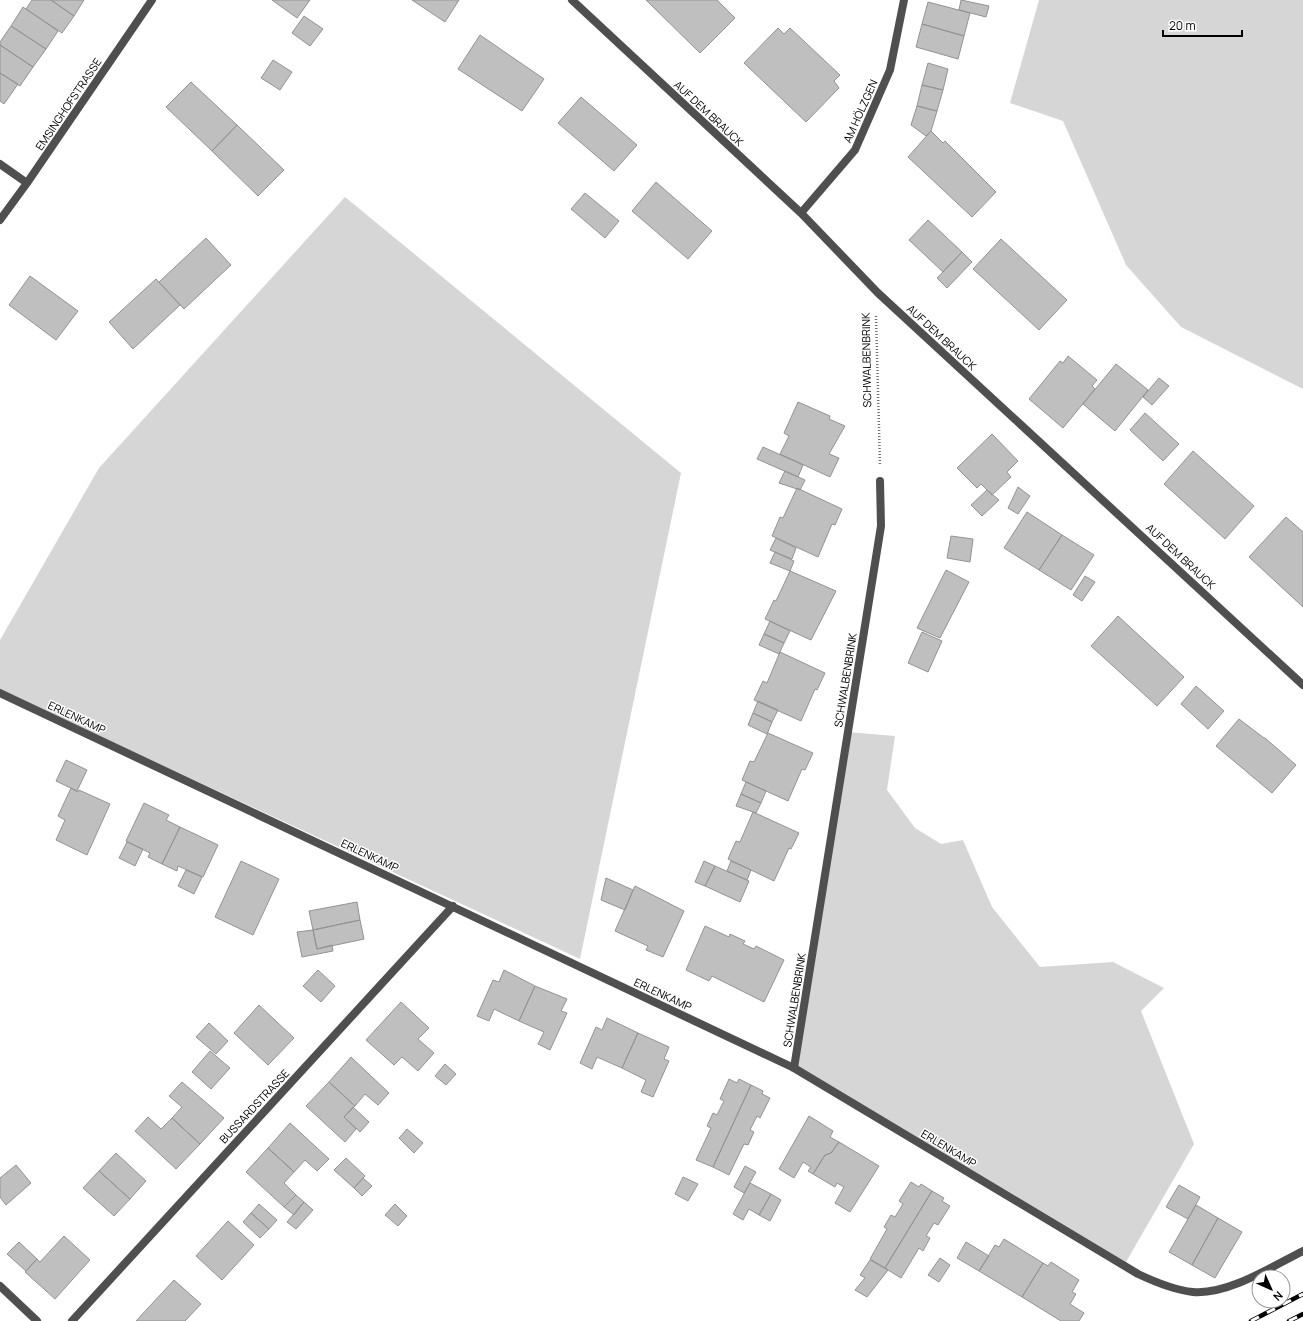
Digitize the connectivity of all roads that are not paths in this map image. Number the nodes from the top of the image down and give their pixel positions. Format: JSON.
{"nodes":[{"id":1,"x":152,"y":0,"type":"edge"},
{"id":2,"x":572,"y":0,"type":"edge"},
{"id":3,"x":904,"y":0,"type":"edge"},
{"id":4,"x":0,"y":164,"type":"edge"},
{"id":5,"x":27,"y":183,"type":"junction"},
{"id":6,"x":801,"y":213,"type":"junction"},
{"id":7,"x":0,"y":220,"type":"edge"},
{"id":8,"x":880,"y":481,"type":"road end"},
{"id":9,"x":1303,"y":685,"type":"edge"},
{"id":10,"x":0,"y":693,"type":"edge"},
{"id":11,"x":453,"y":906,"type":"junction"},
{"id":12,"x":794,"y":1068,"type":"junction"},
{"id":13,"x":1303,"y":1250,"type":"edge"},
{"id":14,"x":0,"y":1286,"type":"edge"},
{"id":15,"x":37,"y":1321,"type":"edge"},
{"id":16,"x":72,"y":1321,"type":"edge"}],
"edges":[{"from":1,"to":5,"type":"street","name":"EMSINGHOFSTRASSE"},
{"from":2,"to":6,"type":"street","name":"AUF DEM BRAUCK"},
{"from":3,"to":6,"type":"street","name":"AM HÖLZGEN"},
{"from":4,"to":5,"type":"street"},
{"from":5,"to":7,"type":"street","name":"EMSINGHOFSTRASSE"},
{"from":6,"to":9,"type":"street","name":"AUF DEM BRAUCK"},
{"from":8,"to":12,"type":"street","name":"SCHWALBENBRINK"},
{"from":10,"to":11,"type":"street","name":"ERLENKAMP"},
{"from":11,"to":12,"type":"street","name":"ERLENKAMP"},
{"from":11,"to":16,"type":"street","name":"BUSSARDSTRASSE"},
{"from":12,"to":13,"type":"street","name":"ERLENKAMP"},
{"from":14,"to":15,"type":"street"}]}
